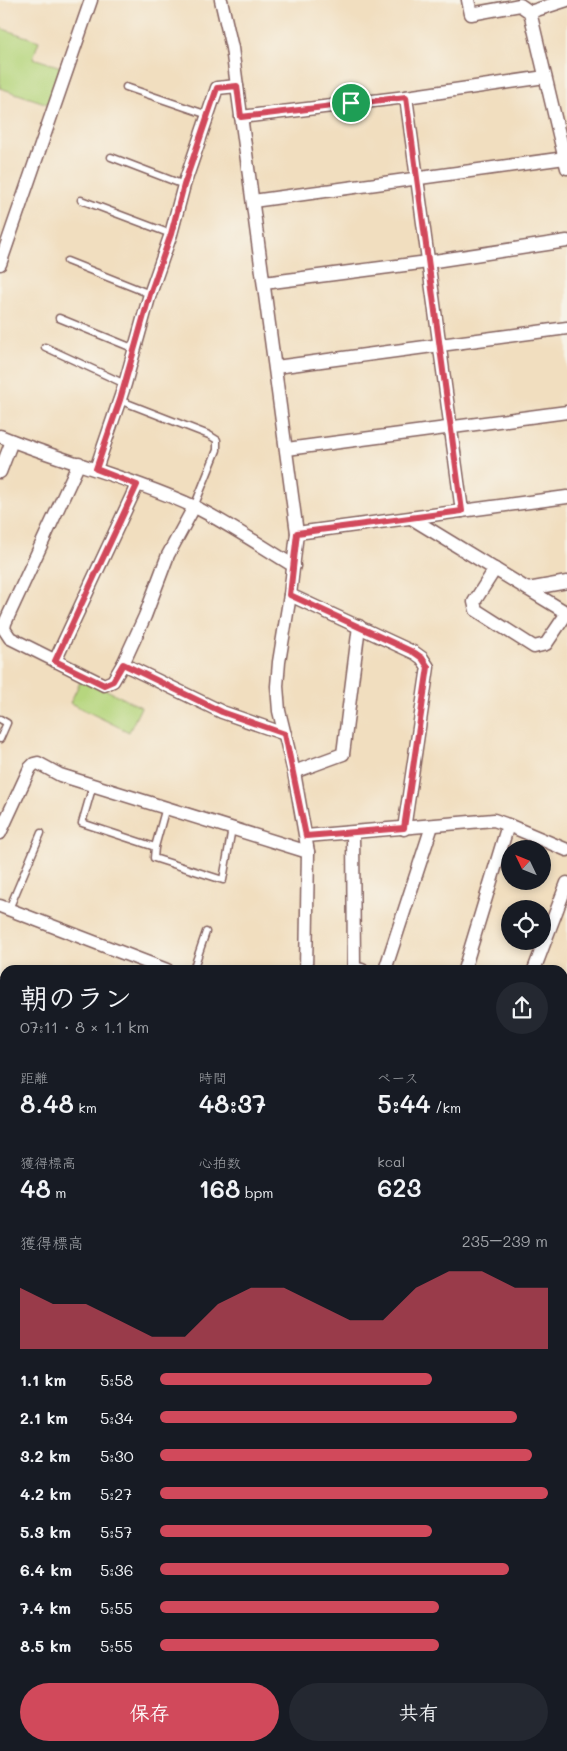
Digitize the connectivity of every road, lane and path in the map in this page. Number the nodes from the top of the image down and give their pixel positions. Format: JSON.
{"nodes":[{"id":1,"x":91,"y":0,"type":"edge"},
{"id":2,"x":221,"y":0,"type":"edge"},
{"id":3,"x":468,"y":0,"type":"edge"},
{"id":4,"x":567,"y":0,"type":"edge"},
{"id":5,"x":530,"y":12,"type":"junction"},
{"id":6,"x":545,"y":77,"type":"junction"},
{"id":7,"x":237,"y":86,"type":"junction"},
{"id":8,"x":126,"y":87,"type":"dead end"},
{"id":9,"x":406,"y":97,"type":"junction"},
{"id":10,"x":208,"y":115,"type":"junction"},
{"id":11,"x":241,"y":117,"type":"junction"},
{"id":12,"x":111,"y":157,"type":"dead end"},
{"id":13,"x":566,"y":163,"type":"edge"},
{"id":14,"x":417,"y":179,"type":"junction"},
{"id":15,"x":184,"y":185,"type":"junction"},
{"id":16,"x":81,"y":200,"type":"dead end"},
{"id":17,"x":253,"y":200,"type":"junction"},
{"id":18,"x":171,"y":234,"type":"junction"},
{"id":19,"x":567,"y":241,"type":"edge"},
{"id":20,"x":66,"y":261,"type":"dead end"},
{"id":21,"x":428,"y":262,"type":"junction"},
{"id":22,"x":0,"y":264,"type":"edge"},
{"id":23,"x":264,"y":283,"type":"junction"},
{"id":24,"x":150,"y":294,"type":"junction"},
{"id":25,"x":59,"y":318,"type":"dead end"},
{"id":26,"x":567,"y":328,"type":"edge"},
{"id":27,"x":440,"y":345,"type":"junction"},
{"id":28,"x":45,"y":348,"type":"dead end"},
{"id":29,"x":134,"y":349,"type":"junction"},
{"id":30,"x":276,"y":367,"type":"junction"},
{"id":31,"x":124,"y":384,"type":"junction"},
{"id":32,"x":120,"y":400,"type":"junction"},
{"id":33,"x":567,"y":412,"type":"edge"},
{"id":34,"x":451,"y":428,"type":"junction"},
{"id":35,"x":6,"y":439,"type":"edge"},
{"id":36,"x":287,"y":449,"type":"junction"},
{"id":37,"x":78,"y":464,"type":"junction"},
{"id":38,"x":96,"y":469,"type":"junction"},
{"id":39,"x":0,"y":472,"type":"edge"},
{"id":40,"x":137,"y":485,"type":"junction"},
{"id":41,"x":567,"y":497,"type":"edge"},
{"id":42,"x":194,"y":507,"type":"junction"},
{"id":43,"x":462,"y":511,"type":"junction"},
{"id":44,"x":411,"y":518,"type":"junction"},
{"id":45,"x":297,"y":533,"type":"junction"},
{"id":46,"x":294,"y":566,"type":"junction"},
{"id":47,"x":495,"y":569,"type":"junction"},
{"id":48,"x":567,"y":582,"type":"edge"},
{"id":49,"x":528,"y":589,"type":"junction"},
{"id":50,"x":290,"y":595,"type":"junction"},
{"id":51,"x":567,"y":613,"type":"edge"},
{"id":52,"x":359,"y":626,"type":"junction"},
{"id":53,"x":55,"y":661,"type":"junction"},
{"id":54,"x":123,"y":664,"type":"junction"},
{"id":55,"x":0,"y":719,"type":"edge"},
{"id":56,"x":285,"y":734,"type":"junction"},
{"id":57,"x":0,"y":739,"type":"edge"},
{"id":58,"x":294,"y":772,"type":"junction"},
{"id":59,"x":93,"y":785,"type":"junction"},
{"id":60,"x":166,"y":807,"type":"junction"},
{"id":61,"x":508,"y":825,"type":"junction"},
{"id":62,"x":432,"y":826,"type":"junction"},
{"id":63,"x":232,"y":828,"type":"junction"},
{"id":64,"x":404,"y":828,"type":"junction"},
{"id":65,"x":0,"y":833,"type":"edge"},
{"id":66,"x":41,"y":833,"type":"dead end"},
{"id":67,"x":353,"y":833,"type":"junction"},
{"id":68,"x":306,"y":836,"type":"junction"},
{"id":69,"x":156,"y":847,"type":"junction"},
{"id":70,"x":567,"y":850,"type":"edge"},
{"id":71,"x":308,"y":852,"type":"junction"},
{"id":72,"x":567,"y":884,"type":"edge"},
{"id":73,"x":3,"y":911,"type":"edge"},
{"id":74,"x":206,"y":932,"type":"dead end"},
{"id":75,"x":153,"y":965,"type":"edge"},
{"id":76,"x":195,"y":965,"type":"edge"},
{"id":77,"x":306,"y":965,"type":"edge"},
{"id":78,"x":354,"y":965,"type":"edge"},
{"id":79,"x":387,"y":965,"type":"edge"},
{"id":80,"x":466,"y":965,"type":"edge"},
{"id":81,"x":536,"y":965,"type":"edge"}],
"edges":[{"from":1,"to":22,"type":"street"},
{"from":2,"to":7,"type":"street"},
{"from":3,"to":5,"type":"street"},
{"from":4,"to":5,"type":"street"},
{"from":5,"to":6,"type":"street"},
{"from":6,"to":9,"type":"street"},
{"from":6,"to":13,"type":"street"},
{"from":7,"to":10,"type":"street"},
{"from":7,"to":11,"type":"street"},
{"from":8,"to":10,"type":"lane"},
{"from":9,"to":11,"type":"street"},
{"from":9,"to":14,"type":"street"},
{"from":10,"to":15,"type":"street"},
{"from":11,"to":17,"type":"street"},
{"from":12,"to":15,"type":"lane"},
{"from":13,"to":14,"type":"street"},
{"from":14,"to":17,"type":"street"},
{"from":14,"to":21,"type":"street"},
{"from":15,"to":18,"type":"street"},
{"from":16,"to":18,"type":"lane"},
{"from":17,"to":23,"type":"street"},
{"from":18,"to":24,"type":"street"},
{"from":19,"to":21,"type":"street"},
{"from":20,"to":24,"type":"lane"},
{"from":21,"to":23,"type":"street"},
{"from":21,"to":27,"type":"street"},
{"from":23,"to":30,"type":"street"},
{"from":24,"to":29,"type":"street"},
{"from":25,"to":29,"type":"lane"},
{"from":26,"to":27,"type":"street"},
{"from":27,"to":30,"type":"street"},
{"from":27,"to":34,"type":"street"},
{"from":28,"to":31,"type":"lane"},
{"from":29,"to":31,"type":"street"},
{"from":30,"to":36,"type":"street"},
{"from":31,"to":32,"type":"street"},
{"from":32,"to":38,"type":"street"},
{"from":32,"to":42,"type":"lane"},
{"from":33,"to":34,"type":"street"},
{"from":34,"to":36,"type":"street"},
{"from":34,"to":43,"type":"street"},
{"from":35,"to":37,"type":"street"},
{"from":35,"to":39,"type":"street"},
{"from":36,"to":45,"type":"street"},
{"from":37,"to":38,"type":"street"},
{"from":37,"to":53,"type":"street"},
{"from":38,"to":40,"type":"street"},
{"from":40,"to":42,"type":"street"},
{"from":40,"to":53,"type":"street"},
{"from":41,"to":43,"type":"street"},
{"from":42,"to":46,"type":"street"},
{"from":42,"to":54,"type":"street"},
{"from":43,"to":44,"type":"street"},
{"from":44,"to":45,"type":"street"},
{"from":44,"to":47,"type":"street"},
{"from":45,"to":46,"type":"street"},
{"from":46,"to":50,"type":"street"},
{"from":47,"to":49,"type":"street"},
{"from":47,"to":51,"type":"street"},
{"from":48,"to":49,"type":"street"},
{"from":49,"to":51,"type":"street"},
{"from":50,"to":52,"type":"street"},
{"from":50,"to":56,"type":"street"},
{"from":52,"to":58,"type":"street"},
{"from":52,"to":64,"type":"street"},
{"from":53,"to":54,"type":"street"},
{"from":54,"to":56,"type":"street"},
{"from":55,"to":57,"type":"lane"},
{"from":56,"to":58,"type":"street"},
{"from":58,"to":68,"type":"street"},
{"from":59,"to":60,"type":"street"},
{"from":59,"to":65,"type":"street"},
{"from":59,"to":69,"type":"lane"},
{"from":60,"to":63,"type":"street"},
{"from":60,"to":69,"type":"lane"},
{"from":61,"to":62,"type":"street"},
{"from":61,"to":70,"type":"street"},
{"from":61,"to":80,"type":"street"},
{"from":62,"to":64,"type":"street"},
{"from":62,"to":79,"type":"street"},
{"from":63,"to":69,"type":"lane"},
{"from":63,"to":71,"type":"street"},
{"from":64,"to":67,"type":"street"},
{"from":66,"to":73,"type":"lane"},
{"from":67,"to":68,"type":"street"},
{"from":67,"to":78,"type":"street"},
{"from":68,"to":71,"type":"street"},
{"from":71,"to":77,"type":"street"},
{"from":72,"to":81,"type":"street"},
{"from":73,"to":75,"type":"street"},
{"from":74,"to":76,"type":"lane"}]}
